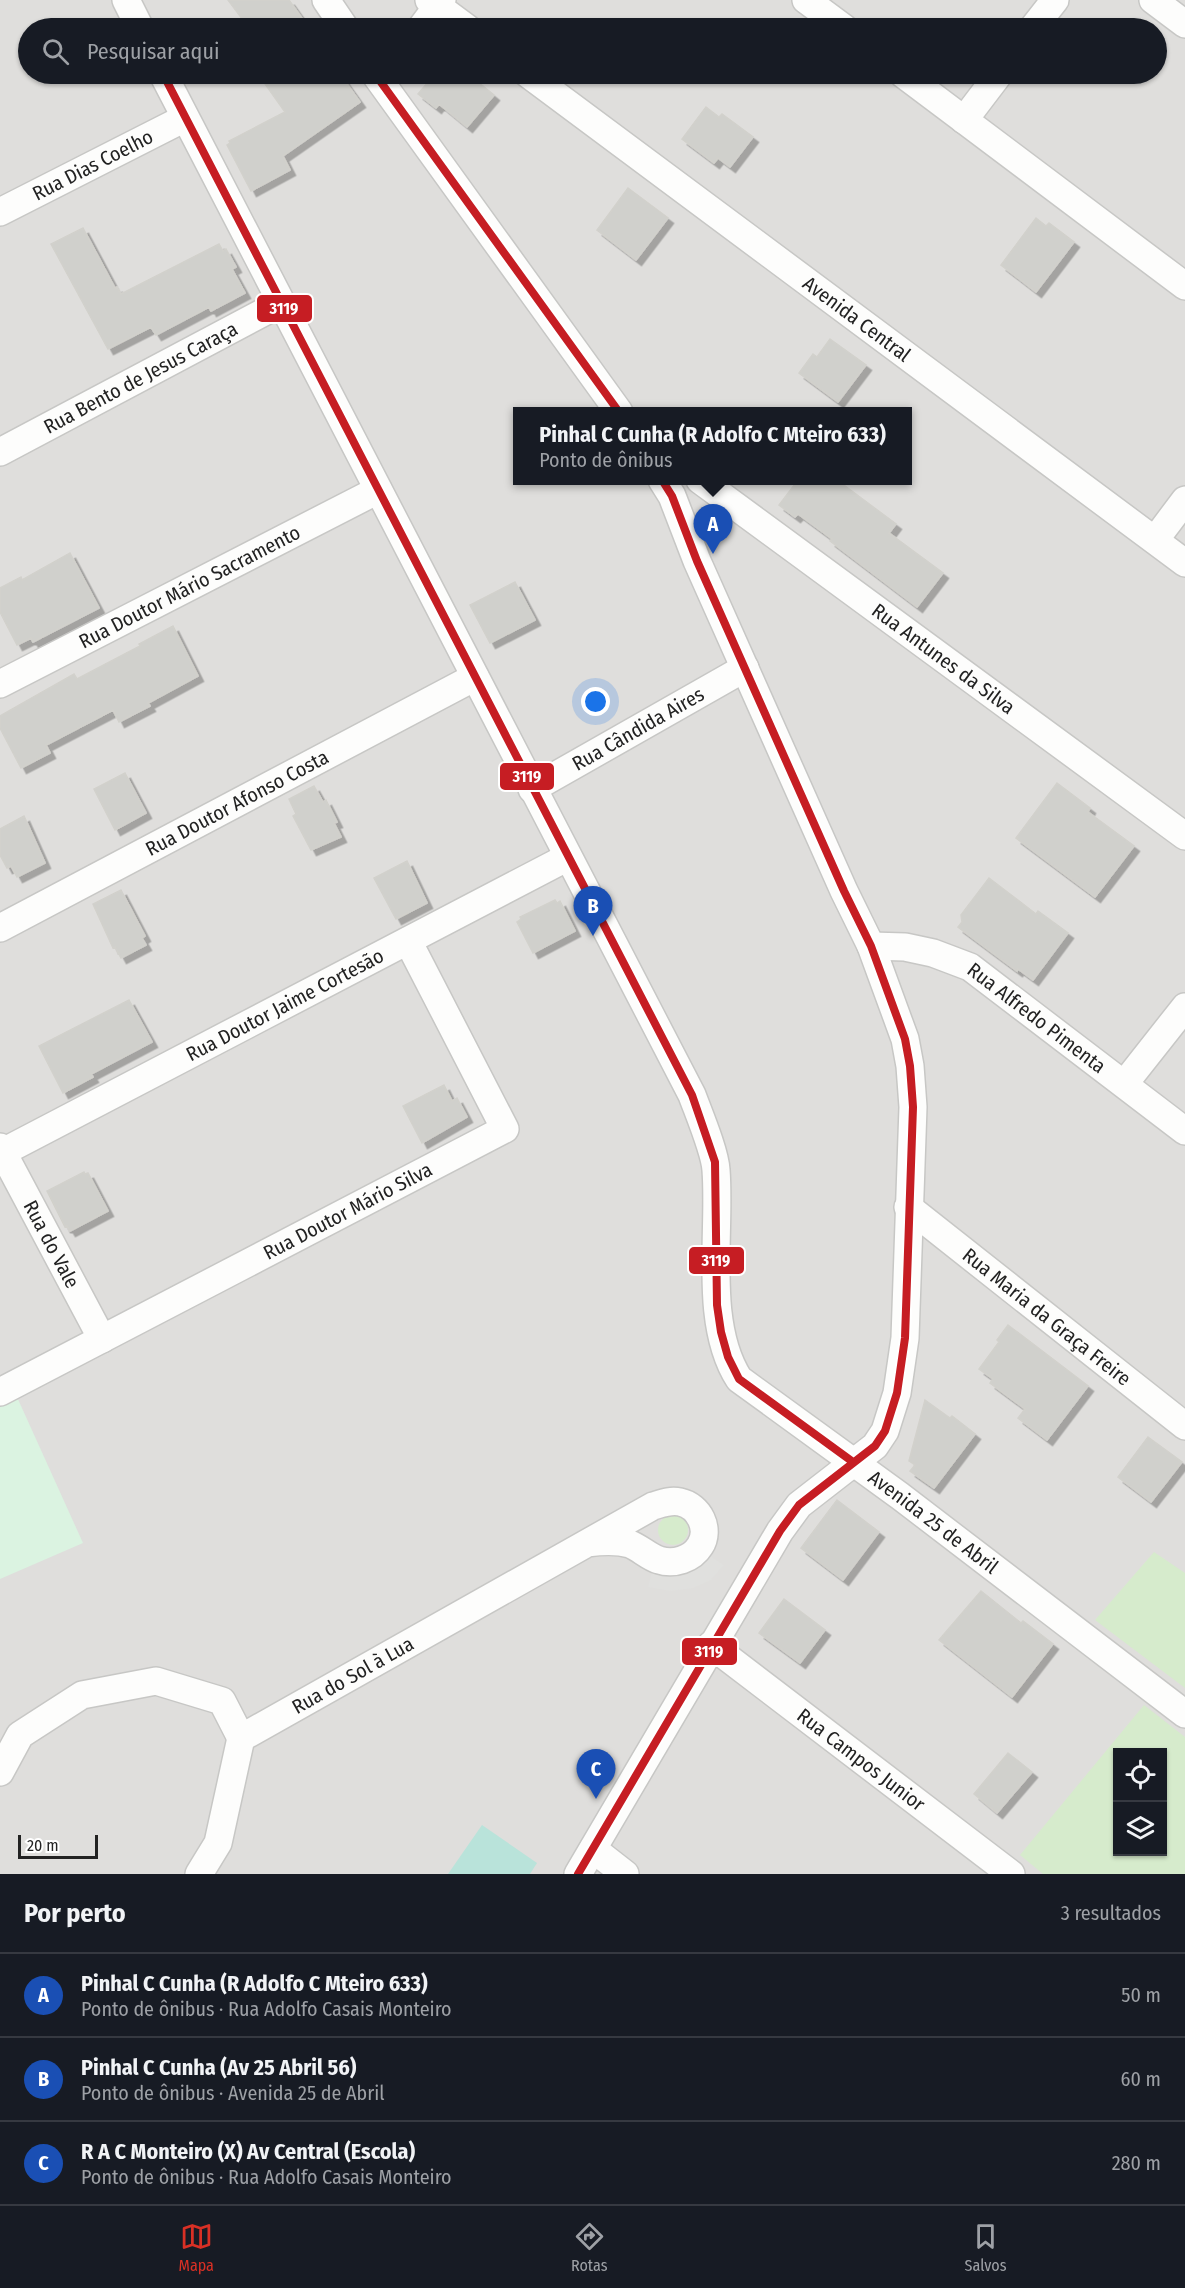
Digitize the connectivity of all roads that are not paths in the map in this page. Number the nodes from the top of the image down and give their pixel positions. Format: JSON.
{"nodes":[{"id":1,"x":126,"y":0,"type":"edge"},
{"id":2,"x":326,"y":0,"type":"edge"},
{"id":3,"x":806,"y":0,"type":"edge"},
{"id":4,"x":1055,"y":0,"type":"edge"},
{"id":5,"x":1153,"y":0,"type":"edge"},
{"id":6,"x":436,"y":2,"type":"edge"},
{"id":7,"x":135,"y":18,"type":"edge"},
{"id":8,"x":338,"y":18,"type":"edge"},
{"id":9,"x":427,"y":18,"type":"edge"},
{"id":10,"x":455,"y":18,"type":"edge"},
{"id":11,"x":830,"y":18,"type":"edge"},
{"id":12,"x":1041,"y":18,"type":"edge"},
{"id":13,"x":1185,"y":24,"type":"edge"},
{"id":14,"x":168,"y":84,"type":"edge"},
{"id":15,"x":386,"y":84,"type":"edge"},
{"id":16,"x":541,"y":84,"type":"edge"},
{"id":17,"x":916,"y":84,"type":"edge"},
{"id":18,"x":991,"y":84,"type":"edge"},
{"id":19,"x":185,"y":118,"type":"junction"},
{"id":20,"x":964,"y":120,"type":"junction"},
{"id":21,"x":0,"y":212,"type":"edge"},
{"id":22,"x":1185,"y":286,"type":"edge"},
{"id":23,"x":281,"y":303,"type":"junction"},
{"id":24,"x":616,"y":407,"type":"edge"},
{"id":25,"x":0,"y":452,"type":"edge"},
{"id":26,"x":665,"y":485,"type":"edge"},
{"id":27,"x":707,"y":485,"type":"edge"},
{"id":28,"x":378,"y":490,"type":"junction"},
{"id":29,"x":1185,"y":500,"type":"edge"},
{"id":30,"x":1155,"y":540,"type":"junction"},
{"id":31,"x":1185,"y":563,"type":"edge"},
{"id":32,"x":745,"y":669,"type":"junction"},
{"id":33,"x":475,"y":677,"type":"junction"},
{"id":34,"x":0,"y":684,"type":"edge"},
{"id":35,"x":532,"y":789,"type":"junction"},
{"id":36,"x":1185,"y":836,"type":"edge"},
{"id":37,"x":568,"y":857,"type":"junction"},
{"id":38,"x":0,"y":928,"type":"edge"},
{"id":39,"x":408,"y":941,"type":"junction"},
{"id":40,"x":871,"y":946,"type":"junction"},
{"id":41,"x":1185,"y":1006,"type":"edge"},
{"id":42,"x":1125,"y":1083,"type":"junction"},
{"id":43,"x":1185,"y":1131,"type":"edge"},
{"id":44,"x":1,"y":1150,"type":"edge"},
{"id":45,"x":908,"y":1206,"type":"junction"},
{"id":46,"x":102,"y":1339,"type":"junction"},
{"id":47,"x":0,"y":1392,"type":"edge"},
{"id":48,"x":1185,"y":1426,"type":"edge"},
{"id":49,"x":854,"y":1462,"type":"junction"},
{"id":50,"x":588,"y":1543,"type":"dead end"},
{"id":51,"x":711,"y":1644,"type":"junction"},
{"id":52,"x":1185,"y":1714,"type":"edge"},
{"id":53,"x":241,"y":1738,"type":"junction"},
{"id":54,"x":0,"y":1772,"type":"edge"},
{"id":55,"x":593,"y":1849,"type":"junction"},
{"id":56,"x":199,"y":1874,"type":"edge"},
{"id":57,"x":578,"y":1874,"type":"edge"},
{"id":58,"x":625,"y":1874,"type":"edge"},
{"id":59,"x":1011,"y":1874,"type":"edge"}],
"edges":[{"from":1,"to":7,"type":"street"},
{"from":2,"to":8,"type":"street"},
{"from":3,"to":11,"type":"street"},
{"from":4,"to":12,"type":"street"},
{"from":5,"to":13,"type":"street"},
{"from":6,"to":9,"type":"street"},
{"from":6,"to":10,"type":"street"},
{"from":14,"to":19,"type":"street","name":"Avenida 25 de Abril"},
{"from":15,"to":24,"type":"street"},
{"from":16,"to":30,"type":"street","name":"Avenida Central"},
{"from":17,"to":20,"type":"street"},
{"from":18,"to":20,"type":"street"},
{"from":19,"to":21,"type":"street","name":"Rua Dias Coelho"},
{"from":19,"to":23,"type":"street","name":"Avenida 25 de Abril"},
{"from":20,"to":22,"type":"street"},
{"from":23,"to":25,"type":"street","name":"Rua Bento de Jesus Caraça"},
{"from":23,"to":28,"type":"street","name":"Avenida 25 de Abril"},
{"from":26,"to":32,"type":"street"},
{"from":27,"to":36,"type":"street","name":"Rua Antunes da Silva"},
{"from":28,"to":33,"type":"street","name":"Avenida 25 de Abril"},
{"from":28,"to":34,"type":"street","name":"Rua Doutor Mário Sacramento"},
{"from":29,"to":30,"type":"street"},
{"from":30,"to":31,"type":"street","name":"Avenida Central"},
{"from":32,"to":35,"type":"street","name":"Rua Cândida Aires"},
{"from":32,"to":40,"type":"street"},
{"from":33,"to":35,"type":"street","name":"Avenida 25 de Abril"},
{"from":33,"to":38,"type":"street","name":"Rua Doutor Afonso Costa"},
{"from":35,"to":37,"type":"street","name":"Avenida 25 de Abril"},
{"from":37,"to":39,"type":"street","name":"Rua Doutor Jaime Cortesão"},
{"from":37,"to":49,"type":"street","name":"Avenida 25 de Abril"},
{"from":39,"to":44,"type":"street","name":"Rua Doutor Jaime Cortesão"},
{"from":39,"to":46,"type":"street","name":"Rua Doutor Mário Silva"},
{"from":40,"to":42,"type":"street","name":"Rua Alfredo Pimenta"},
{"from":40,"to":45,"type":"street"},
{"from":41,"to":42,"type":"street"},
{"from":42,"to":43,"type":"street","name":"Rua Alfredo Pimenta"},
{"from":44,"to":46,"type":"street","name":"Rua do Vale"},
{"from":45,"to":48,"type":"street","name":"Rua Maria da Graça Freire"},
{"from":45,"to":49,"type":"street"},
{"from":46,"to":47,"type":"street","name":"Rua Doutor Mário Silva"},
{"from":49,"to":51,"type":"street"},
{"from":49,"to":52,"type":"street","name":"Avenida 25 de Abril"},
{"from":50,"to":53,"type":"street","name":"Rua do Sol à Lua"},
{"from":51,"to":55,"type":"street"},
{"from":51,"to":59,"type":"street","name":"Rua Campos Junior"},
{"from":53,"to":54,"type":"street"},
{"from":53,"to":56,"type":"street"},
{"from":55,"to":57,"type":"street"},
{"from":55,"to":58,"type":"street"}]}
